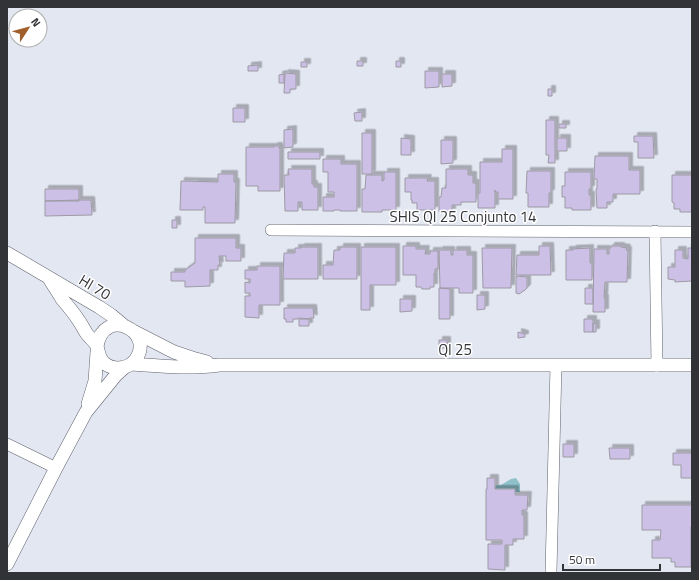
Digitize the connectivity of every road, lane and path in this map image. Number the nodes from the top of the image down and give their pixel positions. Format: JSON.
{"nodes":[{"id":1,"x":271,"y":230,"type":"dead end"},
{"id":2,"x":655,"y":231,"type":"junction"},
{"id":3,"x":692,"y":232,"type":"edge"},
{"id":4,"x":7,"y":253,"type":"edge"},
{"id":5,"x":49,"y":278,"type":"junction"},
{"id":6,"x":128,"y":328,"type":"junction"},
{"id":7,"x":97,"y":349,"type":"junction"},
{"id":8,"x":219,"y":365,"type":"junction"},
{"id":9,"x":556,"y":365,"type":"junction"},
{"id":10,"x":692,"y":365,"type":"edge"},
{"id":11,"x":128,"y":366,"type":"junction"},
{"id":12,"x":657,"y":366,"type":"junction"},
{"id":13,"x":86,"y":412,"type":"junction"},
{"id":14,"x":7,"y":444,"type":"edge"},
{"id":15,"x":56,"y":468,"type":"junction"},
{"id":16,"x":9,"y":557,"type":"edge"},
{"id":17,"x":551,"y":572,"type":"dead end"}],
"edges":[{"from":1,"to":2,"type":"street","name":"SHIS QI 25 Conjunto 14"},
{"from":2,"to":3,"type":"street","name":"SHIS QI 25 Conjunto 14"},
{"from":2,"to":12,"type":"street"},
{"from":4,"to":5,"type":"street","name":"HI 70"},
{"from":5,"to":6,"type":"street","name":"HI 70"},
{"from":5,"to":7,"type":"street","name":"HI 70"},
{"from":6,"to":7,"type":"street"},
{"from":6,"to":8,"type":"street","name":"QI 25"},
{"from":6,"to":11,"type":"street"},
{"from":7,"to":11,"type":"street"},
{"from":7,"to":13,"type":"street"},
{"from":8,"to":9,"type":"street","name":"QI 25"},
{"from":8,"to":11,"type":"street","name":"QI 25"},
{"from":9,"to":12,"type":"street","name":"QI 25"},
{"from":9,"to":17,"type":"street"},
{"from":10,"to":12,"type":"street","name":"QI 25"},
{"from":11,"to":13,"type":"street"},
{"from":13,"to":15,"type":"street"},
{"from":14,"to":15,"type":"street"},
{"from":15,"to":16,"type":"street"}]}
